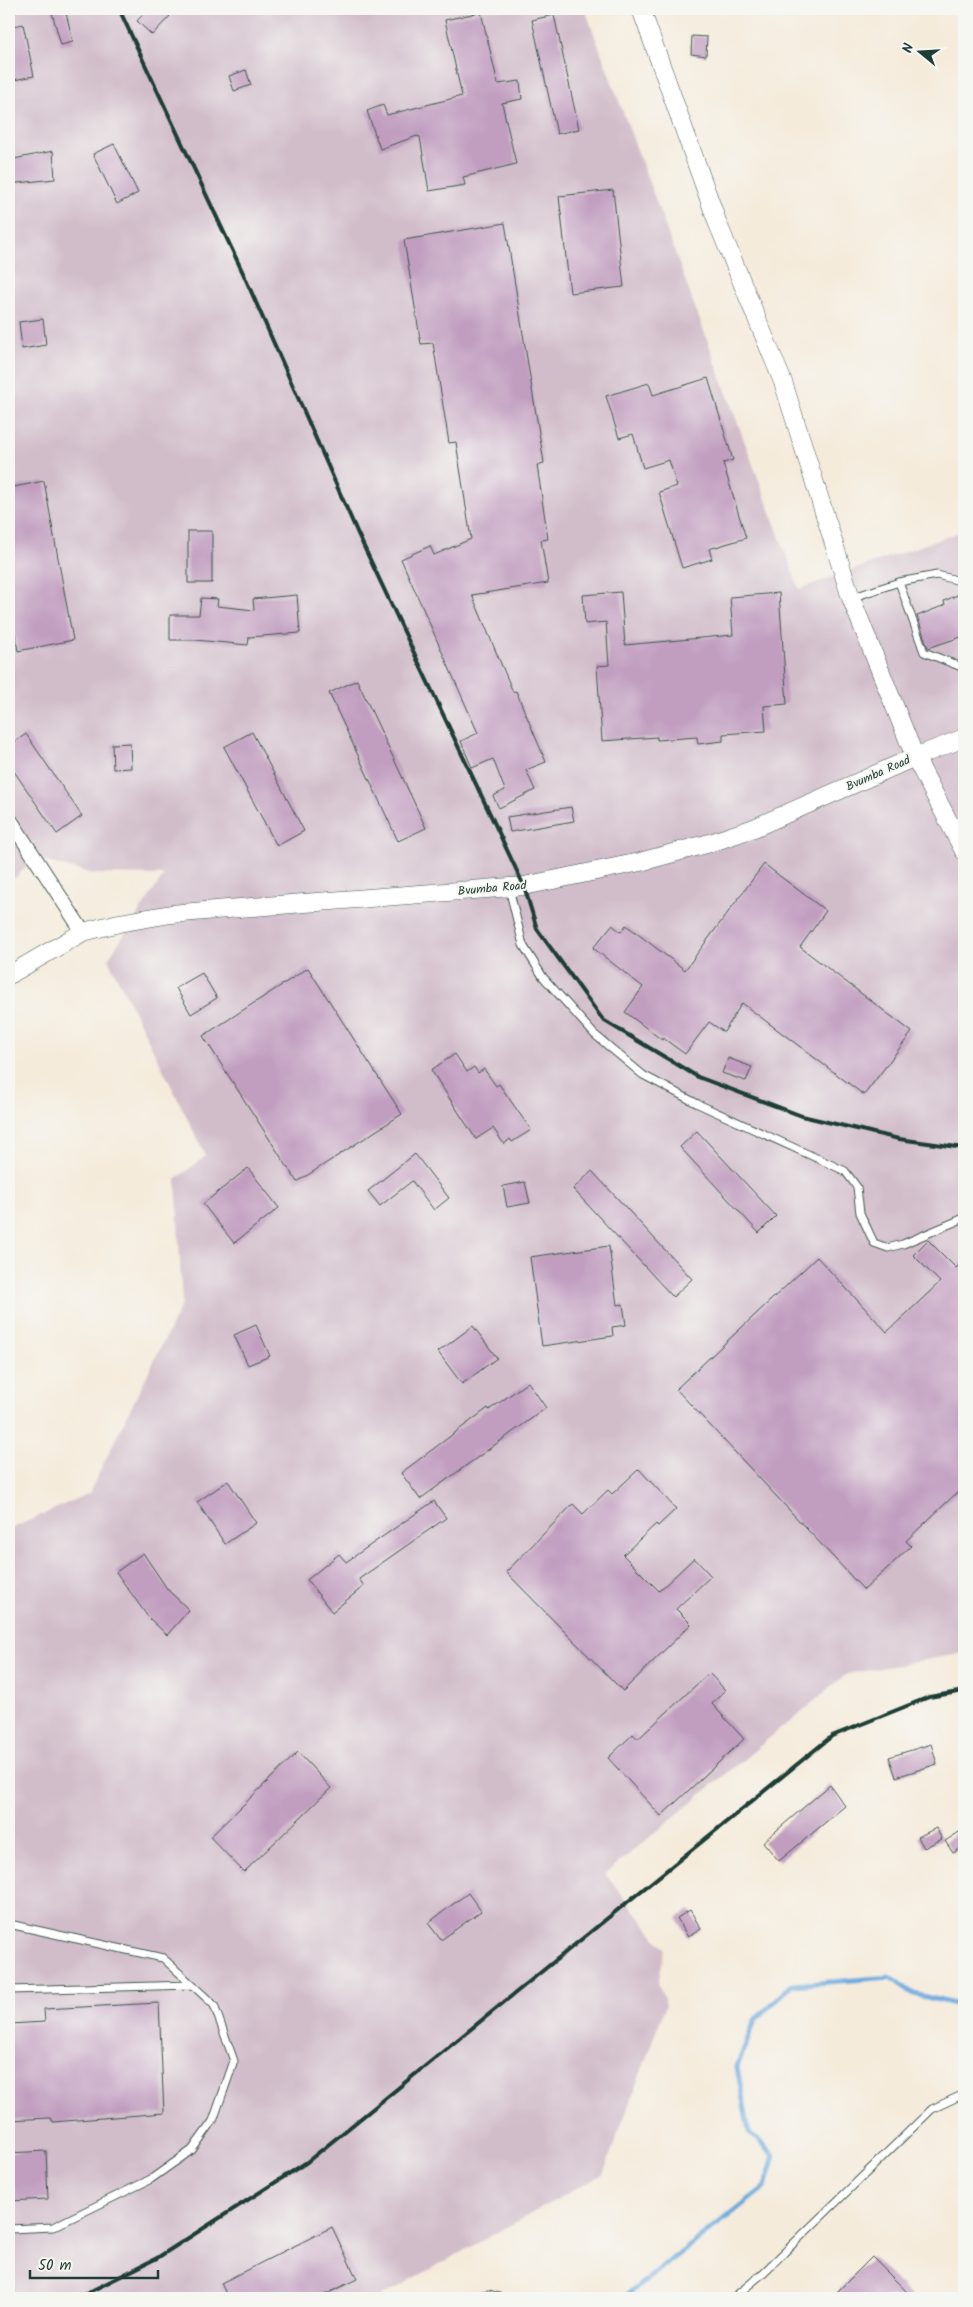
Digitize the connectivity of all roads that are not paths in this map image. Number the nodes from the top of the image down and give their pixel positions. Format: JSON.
{"nodes":[{"id":1,"x":641,"y":9,"type":"edge"},
{"id":2,"x":899,"y":582,"type":"junction"},
{"id":3,"x":964,"y":582,"type":"edge"},
{"id":4,"x":851,"y":598,"type":"junction"},
{"id":5,"x":964,"y":668,"type":"edge"},
{"id":6,"x":964,"y":738,"type":"edge"},
{"id":7,"x":915,"y":757,"type":"junction"},
{"id":8,"x":9,"y":818,"type":"edge"},
{"id":9,"x":964,"y":851,"type":"edge"},
{"id":10,"x":508,"y":887,"type":"junction"},
{"id":11,"x":83,"y":932,"type":"junction"},
{"id":12,"x":9,"y":975,"type":"edge"},
{"id":13,"x":964,"y":1218,"type":"edge"},
{"id":14,"x":9,"y":1924,"type":"edge"},
{"id":15,"x":192,"y":1985,"type":"junction"},
{"id":16,"x":9,"y":1990,"type":"edge"},
{"id":17,"x":964,"y":2094,"type":"edge"},
{"id":18,"x":9,"y":2228,"type":"edge"},
{"id":19,"x":463,"y":2298,"type":"edge"},
{"id":20,"x":502,"y":2298,"type":"edge"},
{"id":21,"x":733,"y":2298,"type":"edge"}],
"edges":[{"from":1,"to":4,"type":"street"},
{"from":2,"to":3,"type":"lane"},
{"from":2,"to":4,"type":"lane"},
{"from":2,"to":5,"type":"lane"},
{"from":4,"to":7,"type":"street"},
{"from":6,"to":7,"type":"street","name":"Bvumba Road"},
{"from":7,"to":9,"type":"street"},
{"from":7,"to":10,"type":"street","name":"Bvumba Road"},
{"from":8,"to":11,"type":"street"},
{"from":10,"to":11,"type":"street","name":"Bvumba Road"},
{"from":10,"to":13,"type":"lane"},
{"from":11,"to":12,"type":"street","name":"Bvumba Road"},
{"from":14,"to":15,"type":"lane"},
{"from":15,"to":16,"type":"lane"},
{"from":15,"to":18,"type":"lane"},
{"from":17,"to":21,"type":"lane"},
{"from":19,"to":20,"type":"lane"}]}
